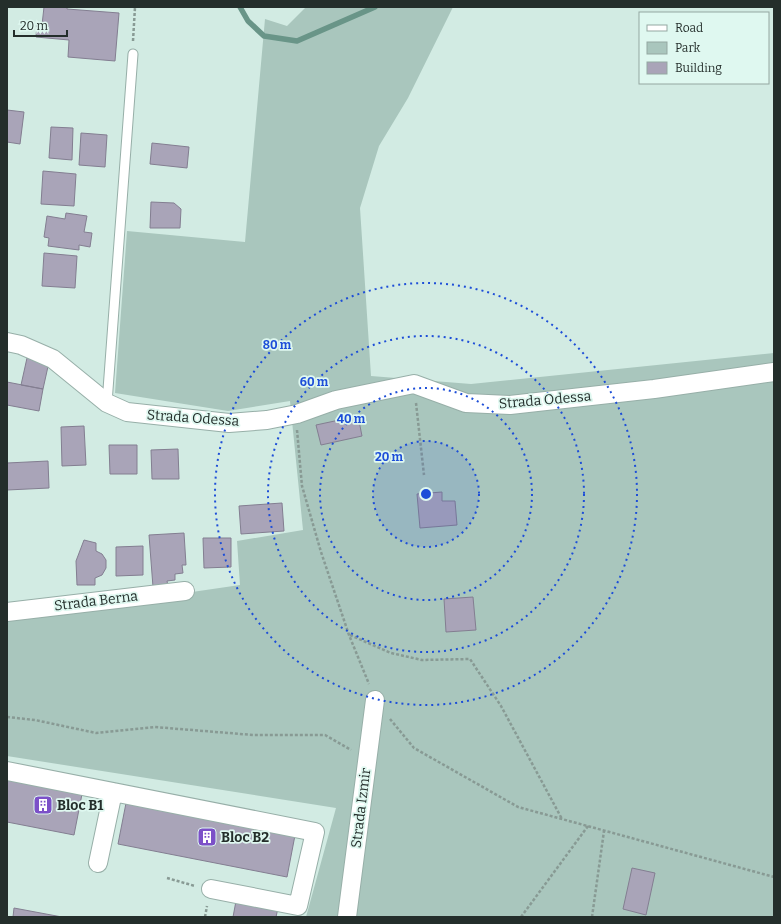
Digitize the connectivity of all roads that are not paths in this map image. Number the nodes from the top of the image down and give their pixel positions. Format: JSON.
{"nodes":[{"id":1,"x":133,"y":54,"type":"road end"},
{"id":2,"x":7,"y":342,"type":"edge"},
{"id":3,"x":774,"y":372,"type":"edge"},
{"id":4,"x":107,"y":403,"type":"junction"},
{"id":5,"x":185,"y":591,"type":"dead end"},
{"id":6,"x":7,"y":612,"type":"edge"},
{"id":7,"x":375,"y":700,"type":"road end"},
{"id":8,"x":7,"y":771,"type":"edge"},
{"id":9,"x":113,"y":792,"type":"junction"},
{"id":10,"x":98,"y":863,"type":"dead end"},
{"id":11,"x":211,"y":890,"type":"road end"},
{"id":12,"x":347,"y":917,"type":"edge"}],
"edges":[{"from":1,"to":4,"type":"lane"},
{"from":2,"to":4,"type":"street","name":"Strada Odessa"},
{"from":3,"to":4,"type":"street","name":"Strada Odessa"},
{"from":5,"to":6,"type":"street","name":"Strada Berna"},
{"from":7,"to":12,"type":"street","name":"Strada Izmir"},
{"from":8,"to":9,"type":"street"},
{"from":9,"to":10,"type":"street"},
{"from":9,"to":11,"type":"street"}]}
